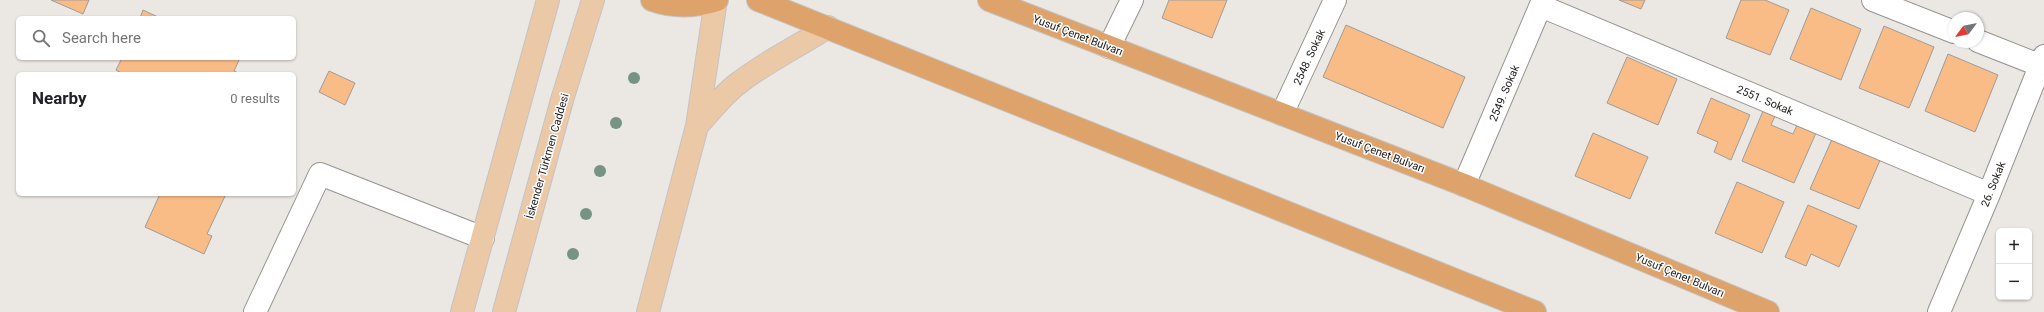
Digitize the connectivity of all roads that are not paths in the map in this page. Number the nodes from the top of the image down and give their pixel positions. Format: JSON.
{"nodes":[{"id":1,"x":548,"y":0,"type":"edge"},
{"id":2,"x":593,"y":0,"type":"edge"},
{"id":3,"x":652,"y":0,"type":"edge"},
{"id":4,"x":716,"y":0,"type":"edge"},
{"id":5,"x":758,"y":0,"type":"edge"},
{"id":6,"x":989,"y":0,"type":"edge"},
{"id":7,"x":1132,"y":0,"type":"edge"},
{"id":8,"x":1335,"y":0,"type":"edge"},
{"id":9,"x":1873,"y":0,"type":"edge"},
{"id":10,"x":1542,"y":3,"type":"edge"},
{"id":11,"x":828,"y":27,"type":"junction"},
{"id":12,"x":1948,"y":30,"type":"edge"},
{"id":13,"x":1984,"y":43,"type":"edge"},
{"id":14,"x":1109,"y":47,"type":"junction"},
{"id":15,"x":2042,"y":60,"type":"edge"},
{"id":16,"x":1282,"y":114,"type":"junction"},
{"id":17,"x":697,"y":126,"type":"junction"},
{"id":18,"x":1464,"y":185,"type":"junction"},
{"id":19,"x":1989,"y":194,"type":"junction"},
{"id":20,"x":483,"y":238,"type":"junction"},
{"id":21,"x":255,"y":312,"type":"edge"},
{"id":22,"x":462,"y":312,"type":"edge"},
{"id":23,"x":504,"y":312,"type":"edge"},
{"id":24,"x":648,"y":312,"type":"edge"},
{"id":25,"x":1535,"y":312,"type":"edge"},
{"id":26,"x":1768,"y":312,"type":"edge"},
{"id":27,"x":1939,"y":312,"type":"edge"}],
"edges":[{"from":1,"to":20,"type":"main road"},
{"from":2,"to":23,"type":"main road","name":"İskender Türkmen Caddesi"},
{"from":3,"to":4,"type":"highway"},
{"from":4,"to":17,"type":"main road"},
{"from":5,"to":11,"type":"highway"},
{"from":6,"to":14,"type":"highway","name":"Yusuf Çenet Bulvarı"},
{"from":7,"to":14,"type":"street"},
{"from":8,"to":16,"type":"street","name":"2548. Sokak"},
{"from":9,"to":12,"type":"street"},
{"from":10,"to":18,"type":"street","name":"2549. Sokak"},
{"from":10,"to":19,"type":"street","name":"2551. Sokak"},
{"from":11,"to":17,"type":"main road"},
{"from":11,"to":25,"type":"highway"},
{"from":13,"to":15,"type":"street"},
{"from":14,"to":16,"type":"highway","name":"Yusuf Çenet Bulvarı"},
{"from":15,"to":19,"type":"street","name":"26. Sokak"},
{"from":16,"to":18,"type":"highway","name":"Yusuf Çenet Bulvarı"},
{"from":17,"to":24,"type":"main road"},
{"from":18,"to":26,"type":"highway","name":"Yusuf Çenet Bulvarı"},
{"from":19,"to":27,"type":"street","name":"26. Sokak"},
{"from":20,"to":21,"type":"street"},
{"from":20,"to":22,"type":"main road"}]}
